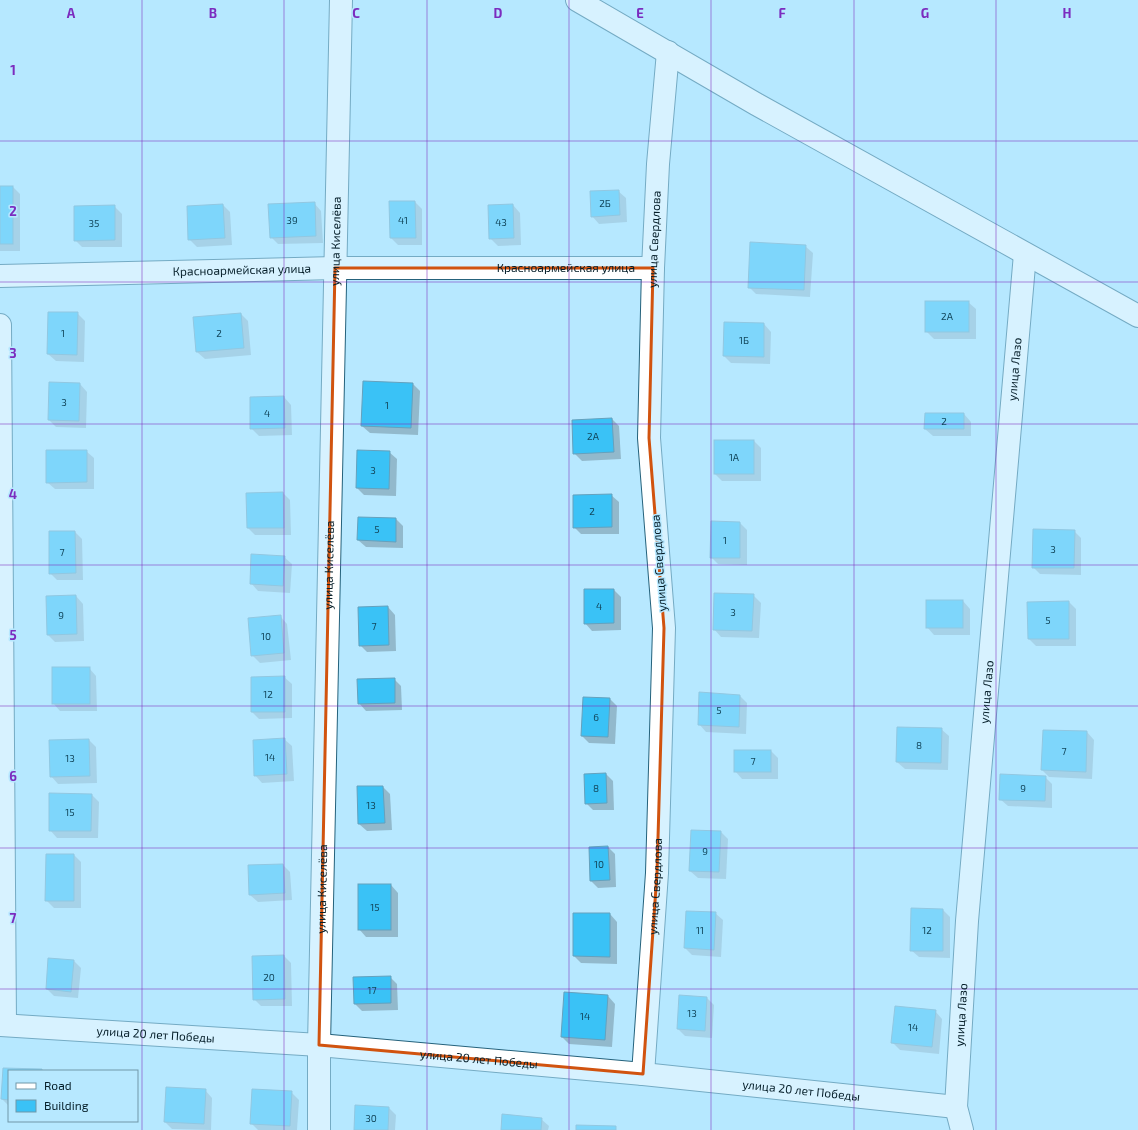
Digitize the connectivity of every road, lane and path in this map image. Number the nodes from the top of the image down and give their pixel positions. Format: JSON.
{"nodes":[{"id":1,"x":341,"y":0,"type":"edge"},
{"id":2,"x":577,"y":0,"type":"edge"},
{"id":3,"x":668,"y":52,"type":"junction"},
{"id":4,"x":1025,"y":254,"type":"junction"},
{"id":5,"x":335,"y":268,"type":"junction"},
{"id":6,"x":653,"y":268,"type":"junction"},
{"id":7,"x":0,"y":276,"type":"edge"},
{"id":8,"x":1138,"y":316,"type":"edge"},
{"id":9,"x":0,"y":325,"type":"edge"},
{"id":10,"x":2,"y":1025,"type":"edge"},
{"id":11,"x":319,"y":1045,"type":"junction"},
{"id":12,"x":643,"y":1074,"type":"junction"},
{"id":13,"x":956,"y":1107,"type":"junction"},
{"id":14,"x":319,"y":1130,"type":"edge"},
{"id":15,"x":962,"y":1130,"type":"edge"}],
"edges":[{"from":1,"to":5,"type":"street","name":"улица Киселёва"},
{"from":2,"to":3,"type":"street"},
{"from":3,"to":4,"type":"street"},
{"from":3,"to":6,"type":"street","name":"улица Свердлова"},
{"from":4,"to":8,"type":"street"},
{"from":4,"to":13,"type":"street","name":"улица Лазо"},
{"from":5,"to":6,"type":"street","name":"Красноармейская улица"},
{"from":5,"to":7,"type":"street","name":"Красноармейская улица"},
{"from":5,"to":11,"type":"street","name":"улица Киселёва"},
{"from":6,"to":12,"type":"street","name":"улица Свердлова"},
{"from":9,"to":10,"type":"street"},
{"from":10,"to":11,"type":"street","name":"улица 20 лет Победы"},
{"from":11,"to":12,"type":"street","name":"улица 20 лет Победы"},
{"from":11,"to":14,"type":"street","name":"улица Киселёва"},
{"from":12,"to":13,"type":"street","name":"улица 20 лет Победы"},
{"from":13,"to":15,"type":"street","name":"улица Лазо"}]}
